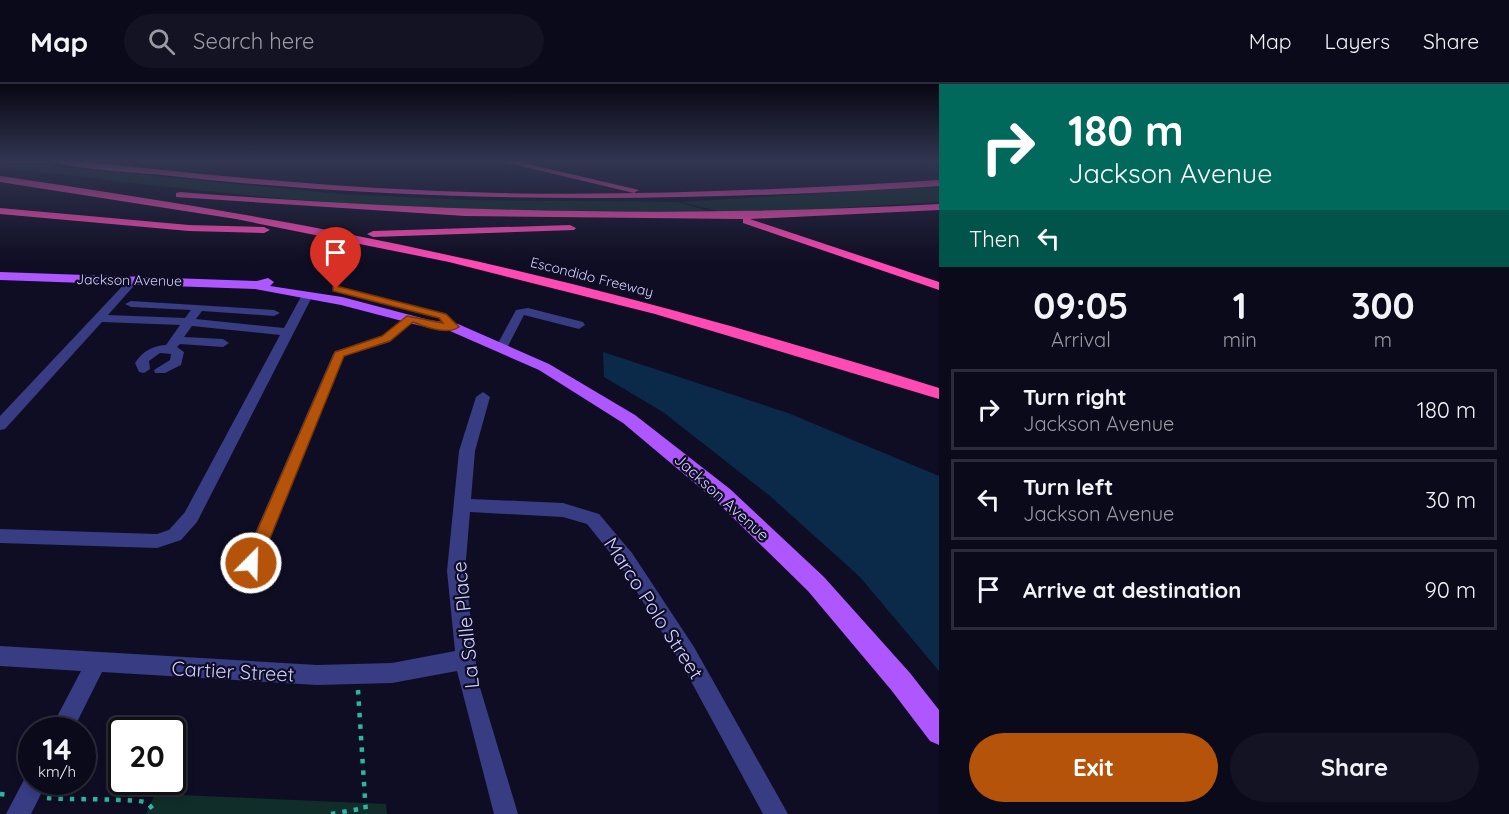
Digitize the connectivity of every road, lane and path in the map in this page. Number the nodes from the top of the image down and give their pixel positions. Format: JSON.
{"nodes":[{"id":1,"x":47,"y":195,"type":"edge"},
{"id":2,"x":107,"y":195,"type":"edge"},
{"id":3,"x":176,"y":195,"type":"edge"},
{"id":4,"x":477,"y":195,"type":"edge"},
{"id":5,"x":652,"y":195,"type":"edge"},
{"id":6,"x":714,"y":195,"type":"edge"},
{"id":7,"x":939,"y":207,"type":"edge"},
{"id":8,"x":0,"y":211,"type":"edge"},
{"id":9,"x":231,"y":215,"type":"junction"},
{"id":10,"x":811,"y":215,"type":"junction"},
{"id":11,"x":0,"y":276,"type":"edge"},
{"id":12,"x":135,"y":279,"type":"junction"},
{"id":13,"x":257,"y":285,"type":"junction"},
{"id":14,"x":939,"y":286,"type":"edge"},
{"id":15,"x":307,"y":295,"type":"junction"},
{"id":16,"x":131,"y":304,"type":"dead end"},
{"id":17,"x":198,"y":307,"type":"junction"},
{"id":18,"x":274,"y":313,"type":"dead end"},
{"id":19,"x":414,"y":313,"type":"junction"},
{"id":20,"x":98,"y":318,"type":"junction"},
{"id":21,"x":188,"y":322,"type":"junction"},
{"id":22,"x":579,"y":325,"type":"dead end"},
{"id":23,"x":285,"y":332,"type":"junction"},
{"id":24,"x":223,"y":342,"type":"dead end"},
{"id":25,"x":173,"y":345,"type":"junction"},
{"id":26,"x":502,"y":347,"type":"junction"},
{"id":27,"x":144,"y":369,"type":"dead end"},
{"id":28,"x":160,"y":370,"type":"dead end"},
{"id":29,"x":939,"y":394,"type":"edge"},
{"id":30,"x":483,"y":397,"type":"dead end"},
{"id":31,"x":0,"y":425,"type":"edge"},
{"id":32,"x":462,"y":506,"type":"junction"},
{"id":33,"x":0,"y":536,"type":"edge"},
{"id":34,"x":251,"y":563,"type":"dead end"},
{"id":35,"x":0,"y":656,"type":"edge"},
{"id":36,"x":466,"y":659,"type":"junction"},
{"id":37,"x":96,"y":663,"type":"junction"},
{"id":38,"x":357,"y":673,"type":"junction"},
{"id":39,"x":68,"y":717,"type":"edge"},
{"id":40,"x":939,"y":732,"type":"edge"},
{"id":41,"x":0,"y":794,"type":"edge"},
{"id":42,"x":26,"y":797,"type":"edge"},
{"id":43,"x":366,"y":811,"type":"edge"},
{"id":44,"x":156,"y":814,"type":"edge"},
{"id":45,"x":331,"y":814,"type":"edge"},
{"id":46,"x":506,"y":814,"type":"edge"},
{"id":47,"x":776,"y":814,"type":"edge"}],
"edges":[{"from":1,"to":9,"type":"highway"},
{"from":2,"to":9,"type":"highway"},
{"from":3,"to":10,"type":"highway"},
{"from":4,"to":6,"type":"highway"},
{"from":5,"to":14,"type":"highway"},
{"from":7,"to":10,"type":"highway"},
{"from":8,"to":10,"type":"highway"},
{"from":9,"to":29,"type":"highway","name":"Escondido Freeway"},
{"from":11,"to":12,"type":"main road","name":"Jackson Avenue"},
{"from":12,"to":13,"type":"main road","name":"Jackson Avenue"},
{"from":12,"to":20,"type":"street"},
{"from":13,"to":15,"type":"main road","name":"Jackson Avenue"},
{"from":13,"to":19,"type":"main road","name":"Jackson Avenue"},
{"from":15,"to":19,"type":"main road","name":"Jackson Avenue"},
{"from":15,"to":23,"type":"street"},
{"from":16,"to":17,"type":"street"},
{"from":17,"to":18,"type":"street"},
{"from":17,"to":21,"type":"street"},
{"from":19,"to":26,"type":"main road","name":"Jackson Avenue"},
{"from":19,"to":34,"type":"street"},
{"from":20,"to":21,"type":"street"},
{"from":20,"to":31,"type":"street"},
{"from":21,"to":23,"type":"street"},
{"from":21,"to":25,"type":"street"},
{"from":22,"to":26,"type":"street"},
{"from":23,"to":33,"type":"street"},
{"from":24,"to":25,"type":"street"},
{"from":25,"to":27,"type":"street"},
{"from":25,"to":28,"type":"street"},
{"from":26,"to":40,"type":"main road","name":"Jackson Avenue"},
{"from":30,"to":32,"type":"street","name":"La Salle Place"},
{"from":32,"to":36,"type":"street","name":"La Salle Place"},
{"from":32,"to":47,"type":"street","name":"Marco Polo Street"},
{"from":35,"to":37,"type":"street","name":"Cartier Street"},
{"from":36,"to":38,"type":"street","name":"Cartier Street"},
{"from":36,"to":46,"type":"street","name":"La Salle Place"},
{"from":37,"to":38,"type":"street","name":"Cartier Street"},
{"from":37,"to":39,"type":"street"},
{"from":38,"to":43,"type":"path"},
{"from":41,"to":42,"type":"path"},
{"from":42,"to":44,"type":"path"},
{"from":43,"to":45,"type":"path"}]}
